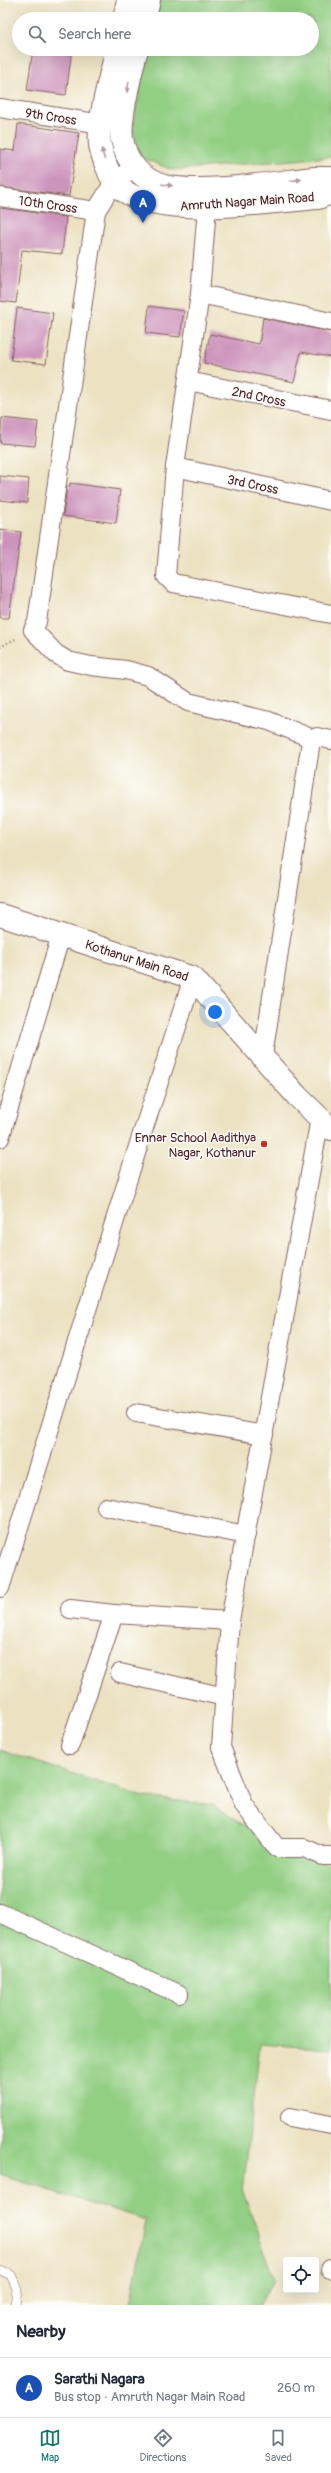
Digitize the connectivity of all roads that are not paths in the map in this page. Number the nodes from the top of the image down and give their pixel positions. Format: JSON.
{"nodes":[{"id":1,"x":128,"y":0,"type":"edge"},
{"id":2,"x":150,"y":0,"type":"edge"},
{"id":3,"x":125,"y":12,"type":"edge"},
{"id":4,"x":146,"y":12,"type":"edge"},
{"id":5,"x":116,"y":56,"type":"edge"},
{"id":6,"x":135,"y":56,"type":"edge"},
{"id":7,"x":0,"y":108,"type":"edge"},
{"id":8,"x":102,"y":124,"type":"junction"},
{"id":9,"x":134,"y":167,"type":"junction"},
{"id":10,"x":331,"y":178,"type":"edge"},
{"id":11,"x":114,"y":182,"type":"junction"},
{"id":12,"x":331,"y":193,"type":"edge"},
{"id":13,"x":0,"y":197,"type":"edge"},
{"id":14,"x":207,"y":207,"type":"junction"},
{"id":15,"x":96,"y":211,"type":"junction"},
{"id":16,"x":200,"y":294,"type":"junction"},
{"id":17,"x":331,"y":322,"type":"edge"},
{"id":18,"x":188,"y":381,"type":"junction"},
{"id":19,"x":331,"y":410,"type":"edge"},
{"id":20,"x":175,"y":467,"type":"junction"},
{"id":21,"x":331,"y":501,"type":"edge"},
{"id":22,"x":331,"y":614,"type":"edge"},
{"id":23,"x":313,"y":739,"type":"junction"},
{"id":24,"x":331,"y":740,"type":"edge"},
{"id":25,"x":0,"y":915,"type":"edge"},
{"id":26,"x":62,"y":935,"type":"junction"},
{"id":27,"x":194,"y":978,"type":"junction"},
{"id":28,"x":263,"y":1056,"type":"junction"},
{"id":29,"x":326,"y":1124,"type":"edge"},
{"id":30,"x":0,"y":1138,"type":"edge"},
{"id":31,"x":136,"y":1413,"type":"dead end"},
{"id":32,"x":264,"y":1435,"type":"junction"},
{"id":33,"x":106,"y":1507,"type":"dead end"},
{"id":34,"x":246,"y":1535,"type":"junction"},
{"id":35,"x":7,"y":1537,"type":"edge"},
{"id":36,"x":0,"y":1588,"type":"edge"},
{"id":37,"x":70,"y":1609,"type":"dead end"},
{"id":38,"x":114,"y":1614,"type":"junction"},
{"id":39,"x":230,"y":1621,"type":"junction"},
{"id":40,"x":120,"y":1673,"type":"dead end"},
{"id":41,"x":225,"y":1697,"type":"junction"},
{"id":42,"x":70,"y":1745,"type":"dead end"},
{"id":43,"x":331,"y":1856,"type":"edge"},
{"id":44,"x":0,"y":1913,"type":"edge"},
{"id":45,"x":179,"y":1994,"type":"dead end"},
{"id":46,"x":290,"y":2116,"type":"dead end"},
{"id":47,"x":331,"y":2125,"type":"edge"},
{"id":48,"x":0,"y":2270,"type":"edge"},
{"id":49,"x":15,"y":2305,"type":"edge"}],
"edges":[{"from":1,"to":3,"type":"main road"},
{"from":2,"to":4,"type":"main road"},
{"from":5,"to":8,"type":"main road"},
{"from":6,"to":9,"type":"main road","name":"Amruth Nagar Main Road","one_way":true},
{"from":7,"to":8,"type":"street","name":"9th Cross"},
{"from":11,"to":8,"type":"main road","one_way":true},
{"from":9,"to":10,"type":"main road","name":"Amruth Nagar Main Road","one_way":true},
{"from":9,"to":11,"type":"street"},
{"from":11,"to":14,"type":"main road","name":"Amruth Nagar Main Road"},
{"from":11,"to":15,"type":"street"},
{"from":12,"to":14,"type":"main road","name":"Amruth Nagar Main Road"},
{"from":13,"to":15,"type":"street","name":"10th Cross"},
{"from":14,"to":16,"type":"street"},
{"from":15,"to":23,"type":"street"},
{"from":16,"to":17,"type":"street"},
{"from":16,"to":18,"type":"street"},
{"from":18,"to":19,"type":"street","name":"2nd Cross"},
{"from":18,"to":20,"type":"street"},
{"from":20,"to":21,"type":"street","name":"3rd Cross"},
{"from":20,"to":22,"type":"street"},
{"from":23,"to":24,"type":"street"},
{"from":23,"to":28,"type":"street"},
{"from":25,"to":26,"type":"main road","name":"Kothanur Main Road"},
{"from":26,"to":27,"type":"main road","name":"Kothanur Main Road"},
{"from":26,"to":30,"type":"street"},
{"from":27,"to":28,"type":"main road","name":"Kothanur Main Road"},
{"from":27,"to":35,"type":"street"},
{"from":28,"to":29,"type":"main road","name":"Kothanur Main Road"},
{"from":29,"to":32,"type":"street"},
{"from":31,"to":32,"type":"street"},
{"from":32,"to":34,"type":"street"},
{"from":33,"to":34,"type":"street"},
{"from":34,"to":39,"type":"street"},
{"from":35,"to":36,"type":"street"},
{"from":37,"to":38,"type":"street"},
{"from":38,"to":39,"type":"street"},
{"from":38,"to":42,"type":"street"},
{"from":39,"to":41,"type":"street"},
{"from":40,"to":41,"type":"street"},
{"from":41,"to":43,"type":"street"},
{"from":44,"to":45,"type":"street"},
{"from":46,"to":47,"type":"street"},
{"from":48,"to":49,"type":"lane"}]}
